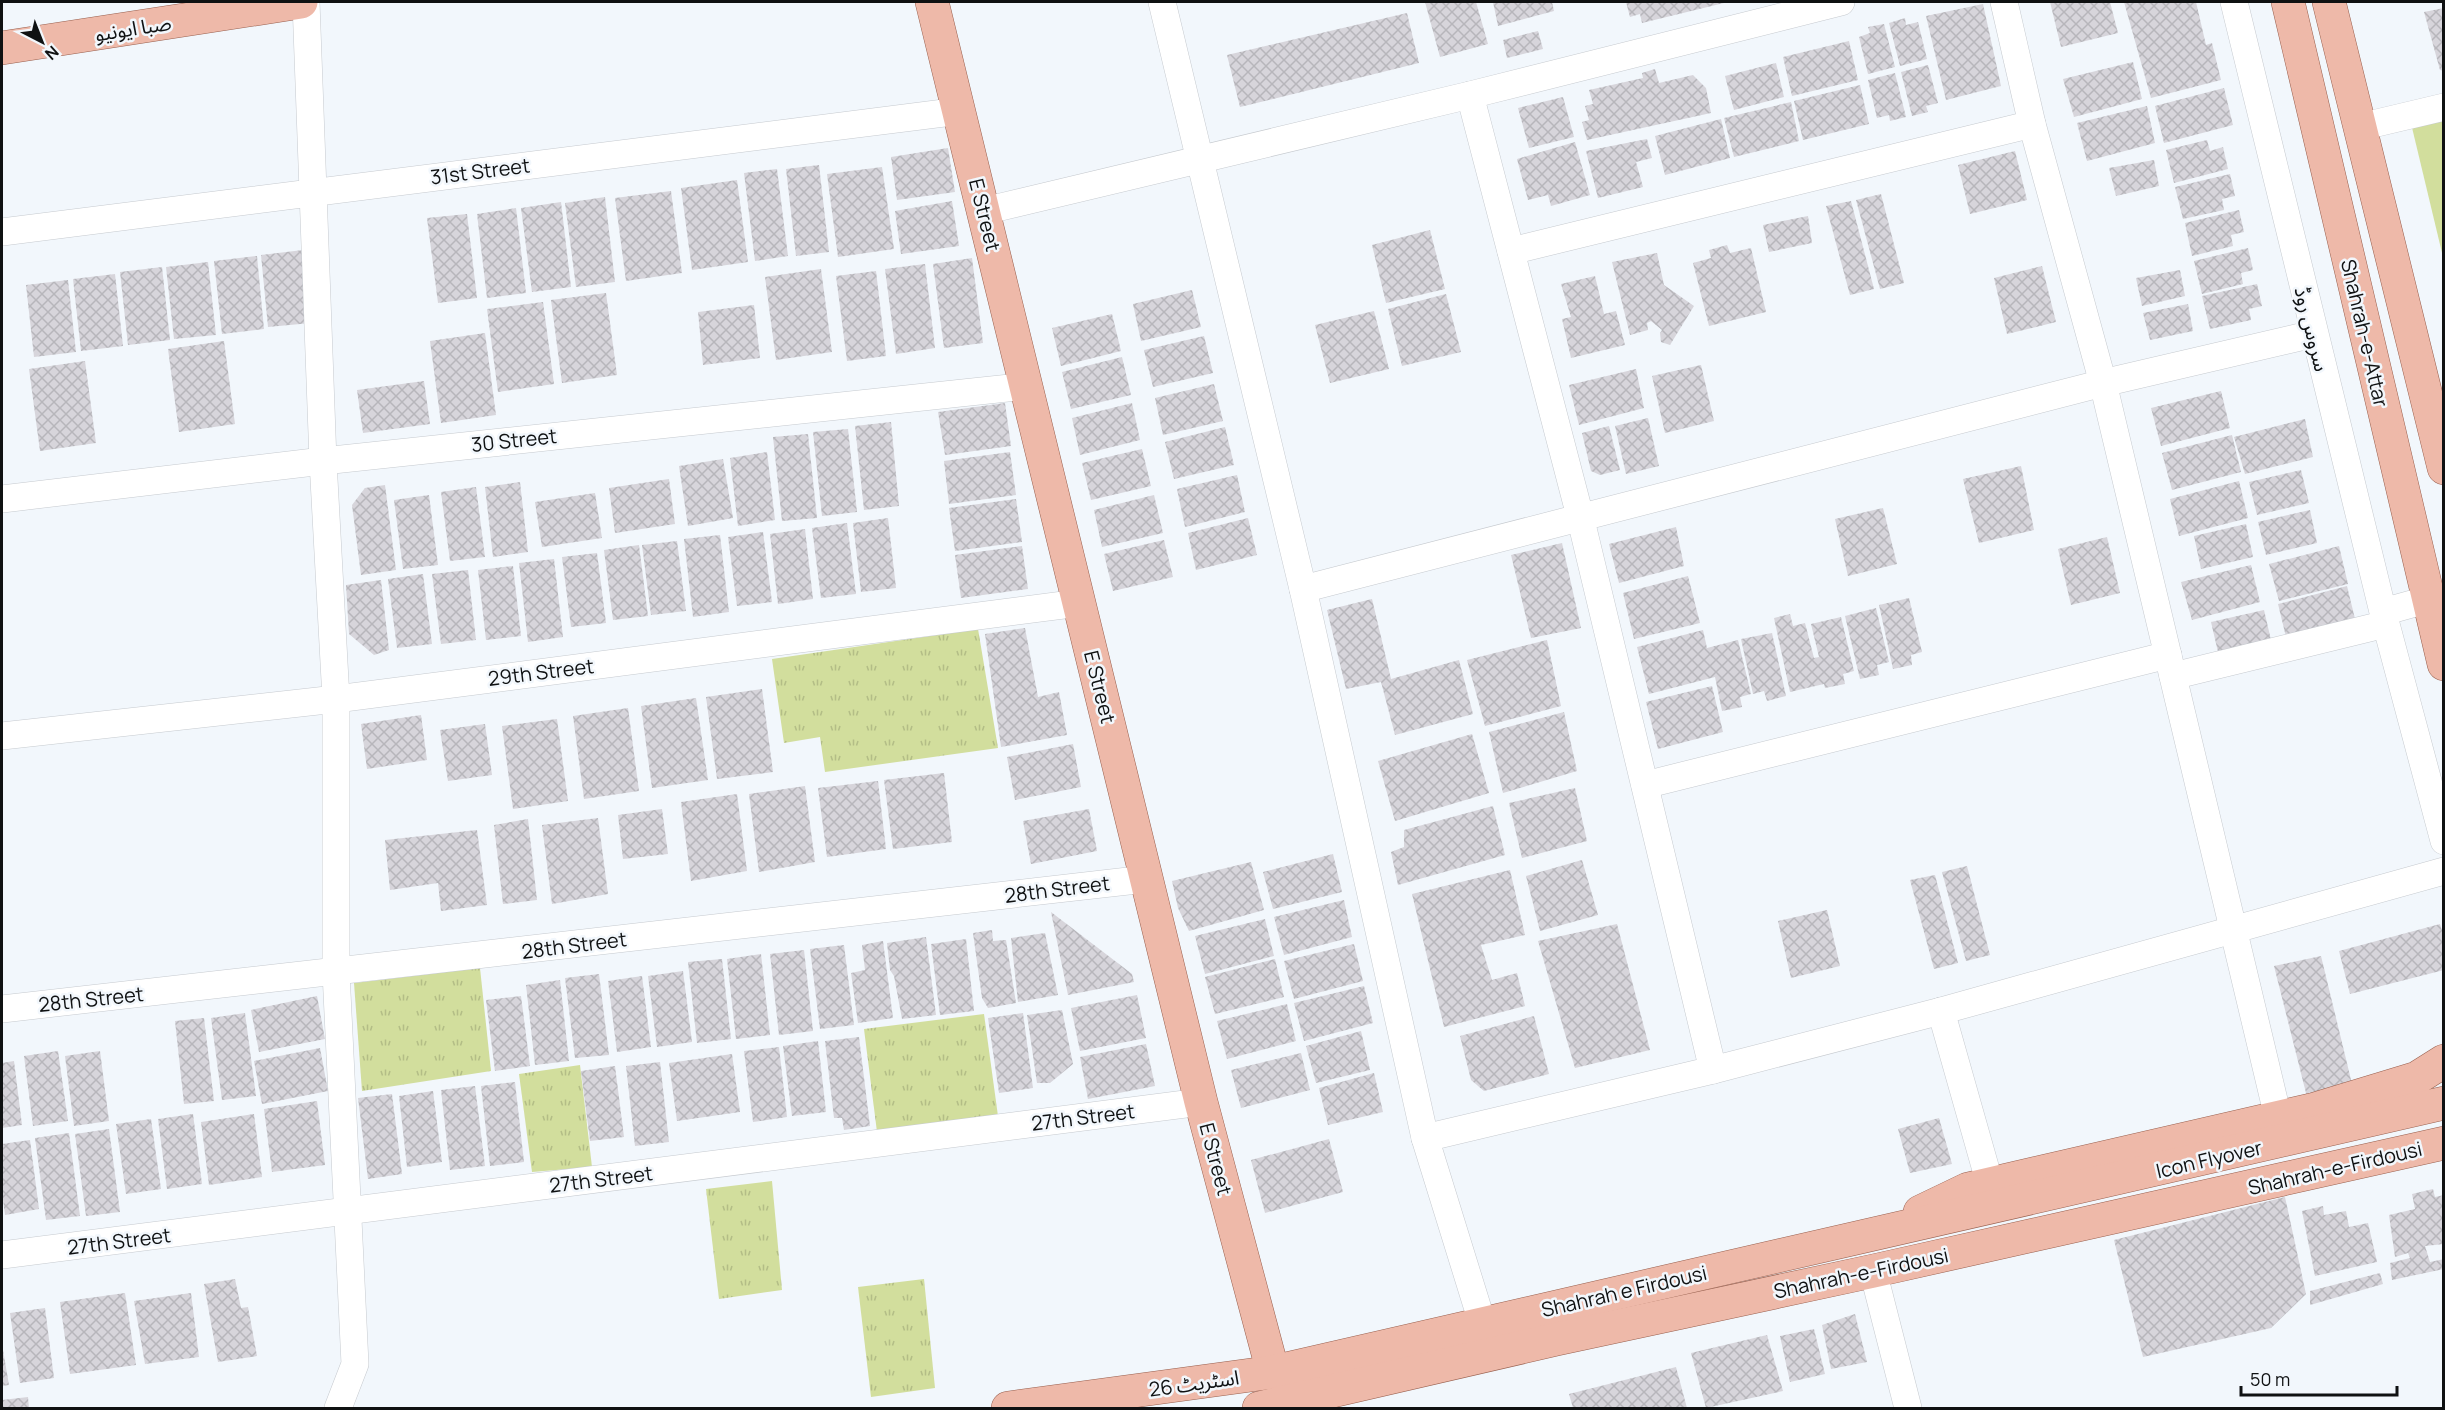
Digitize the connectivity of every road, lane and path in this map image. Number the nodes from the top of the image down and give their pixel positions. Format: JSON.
{"nodes":[{"id":1,"x":166,"y":2,"type":"edge"},
{"id":2,"x":301,"y":2,"type":"edge"},
{"id":3,"x":306,"y":2,"type":"edge"},
{"id":4,"x":932,"y":2,"type":"edge"},
{"id":5,"x":1162,"y":2,"type":"edge"},
{"id":6,"x":2004,"y":2,"type":"edge"},
{"id":7,"x":2234,"y":2,"type":"edge"},
{"id":8,"x":2288,"y":2,"type":"edge"},
{"id":9,"x":2329,"y":2,"type":"edge"},
{"id":10,"x":1832,"y":3,"type":"edge"},
{"id":11,"x":2,"y":26,"type":"edge"},
{"id":12,"x":2,"y":48,"type":"edge"},
{"id":13,"x":1470,"y":95,"type":"junction"},
{"id":14,"x":2444,"y":107,"type":"edge"},
{"id":15,"x":960,"y":111,"type":"junction"},
{"id":16,"x":2032,"y":123,"type":"junction"},
{"id":17,"x":2361,"y":127,"type":"junction"},
{"id":18,"x":2319,"y":135,"type":"junction"},
{"id":19,"x":1202,"y":161,"type":"junction"},
{"id":20,"x":312,"y":192,"type":"junction"},
{"id":21,"x":984,"y":211,"type":"junction"},
{"id":22,"x":2,"y":232,"type":"edge"},
{"id":23,"x":1511,"y":251,"type":"junction"},
{"id":24,"x":2313,"y":334,"type":"junction"},
{"id":25,"x":2103,"y":383,"type":"junction"},
{"id":26,"x":1027,"y":386,"type":"junction"},
{"id":27,"x":323,"y":461,"type":"junction"},
{"id":28,"x":2444,"y":468,"type":"edge"},
{"id":29,"x":2,"y":499,"type":"edge"},
{"id":30,"x":1580,"y":516,"type":"junction"},
{"id":31,"x":1303,"y":589,"type":"junction"},
{"id":32,"x":2426,"y":600,"type":"junction"},
{"id":33,"x":1079,"y":603,"type":"junction"},
{"id":34,"x":2384,"y":618,"type":"junction"},
{"id":35,"x":2444,"y":664,"type":"edge"},
{"id":36,"x":2171,"y":666,"type":"junction"},
{"id":37,"x":336,"y":699,"type":"junction"},
{"id":38,"x":2,"y":736,"type":"edge"},
{"id":39,"x":1645,"y":785,"type":"junction"},
{"id":40,"x":2444,"y":841,"type":"edge"},
{"id":41,"x":2444,"y":871,"type":"edge"},
{"id":42,"x":1146,"y":879,"type":"junction"},
{"id":43,"x":2235,"y":931,"type":"junction"},
{"id":44,"x":336,"y":972,"type":"junction"},
{"id":45,"x":2,"y":1009,"type":"edge"},
{"id":46,"x":1941,"y":1011,"type":"junction"},
{"id":47,"x":2444,"y":1061,"type":"edge"},
{"id":48,"x":1713,"y":1070,"type":"junction"},
{"id":49,"x":1201,"y":1102,"type":"junction"},
{"id":50,"x":2444,"y":1103,"type":"edge"},
{"id":51,"x":2278,"y":1117,"type":"junction"},
{"id":52,"x":1425,"y":1138,"type":"junction"},
{"id":53,"x":2438,"y":1147,"type":"edge"},
{"id":54,"x":1990,"y":1184,"type":"junction"},
{"id":55,"x":346,"y":1212,"type":"junction"},
{"id":56,"x":1975,"y":1213,"type":"joint"},
{"id":57,"x":1893,"y":1231,"type":"junction"},
{"id":58,"x":2,"y":1256,"type":"edge"},
{"id":59,"x":1873,"y":1271,"type":"junction"},
{"id":60,"x":1482,"y":1322,"type":"junction"},
{"id":61,"x":1274,"y":1372,"type":"junction"},
{"id":62,"x":1317,"y":1403,"type":"edge"},
{"id":63,"x":1269,"y":1406,"type":"edge"},
{"id":64,"x":338,"y":1408,"type":"edge"},
{"id":65,"x":1008,"y":1408,"type":"edge"},
{"id":66,"x":1908,"y":1408,"type":"edge"}],
"edges":[{"from":1,"to":11,"type":"main road","name":"صبا ایونیو"},
{"from":2,"to":12,"type":"main road","name":"صبا ایونیو"},
{"from":3,"to":20,"type":"street"},
{"from":4,"to":15,"type":"main road","name":"E Street"},
{"from":5,"to":19,"type":"street"},
{"from":6,"to":16,"type":"street"},
{"from":7,"to":24,"type":"street","name":"سروس روڈ"},
{"from":8,"to":18,"type":"main road","name":"Shahrah-e-Attar"},
{"from":9,"to":17,"type":"main road"},
{"from":10,"to":13,"type":"street"},
{"from":13,"to":19,"type":"street"},
{"from":13,"to":23,"type":"street"},
{"from":14,"to":17,"type":"street"},
{"from":15,"to":20,"type":"street","name":"31st Street"},
{"from":15,"to":21,"type":"main road","name":"E Street"},
{"from":16,"to":23,"type":"street"},
{"from":16,"to":25,"type":"street"},
{"from":17,"to":18,"type":"main road"},
{"from":17,"to":28,"type":"main road"},
{"from":18,"to":32,"type":"main road","name":"Shahrah-e-Attar"},
{"from":19,"to":21,"type":"street"},
{"from":19,"to":31,"type":"street"},
{"from":20,"to":22,"type":"street","name":"31st Street"},
{"from":20,"to":27,"type":"street"},
{"from":21,"to":26,"type":"main road","name":"E Street"},
{"from":23,"to":30,"type":"street"},
{"from":24,"to":25,"type":"street"},
{"from":24,"to":34,"type":"street","name":"سروس روڈ"},
{"from":25,"to":30,"type":"street"},
{"from":25,"to":36,"type":"street"},
{"from":26,"to":27,"type":"street","name":"30 Street"},
{"from":26,"to":33,"type":"main road","name":"E Street"},
{"from":27,"to":29,"type":"street","name":"30 Street"},
{"from":27,"to":37,"type":"street"},
{"from":30,"to":31,"type":"street"},
{"from":30,"to":39,"type":"street"},
{"from":31,"to":52,"type":"street"},
{"from":32,"to":34,"type":"street"},
{"from":32,"to":35,"type":"main road","name":"Shahrah-e-Attar"},
{"from":33,"to":37,"type":"street","name":"29th Street"},
{"from":33,"to":42,"type":"main road","name":"E Street"},
{"from":34,"to":36,"type":"street"},
{"from":34,"to":40,"type":"street","name":"سروس روڈ"},
{"from":36,"to":39,"type":"street"},
{"from":36,"to":43,"type":"street"},
{"from":37,"to":38,"type":"street","name":"29th Street"},
{"from":37,"to":44,"type":"street"},
{"from":39,"to":48,"type":"street"},
{"from":41,"to":43,"type":"street"},
{"from":42,"to":44,"type":"street","name":"28th Street"},
{"from":42,"to":49,"type":"main road","name":"E Street"},
{"from":43,"to":46,"type":"street"},
{"from":43,"to":51,"type":"street"},
{"from":44,"to":45,"type":"street","name":"28th Street"},
{"from":44,"to":55,"type":"street"},
{"from":46,"to":48,"type":"street"},
{"from":46,"to":54,"type":"street"},
{"from":47,"to":51,"type":"main road"},
{"from":48,"to":52,"type":"street"},
{"from":49,"to":55,"type":"street","name":"27th Street"},
{"from":49,"to":61,"type":"main road","name":"E Street"},
{"from":50,"to":56,"type":"main road","name":"Icon Flyover"},
{"from":51,"to":54,"type":"main road"},
{"from":52,"to":60,"type":"street"},
{"from":53,"to":59,"type":"main road","name":"Shahrah-e-Firdousi"},
{"from":54,"to":57,"type":"main road"},
{"from":55,"to":58,"type":"street","name":"27th Street"},
{"from":55,"to":64,"type":"street"},
{"from":56,"to":57,"type":"main road","name":"Shahrah e Firdousi"},
{"from":57,"to":60,"type":"main road","name":"Shahrah e Firdousi"},
{"from":59,"to":62,"type":"main road","name":"Shahrah-e-Firdousi"},
{"from":59,"to":66,"type":"street"},
{"from":60,"to":61,"type":"main road","name":"Shahrah e Firdousi"},
{"from":61,"to":65,"type":"main road","name":"اسٹریٹ 26"},
{"from":62,"to":63,"type":"main road","name":"Shahrah-e-Firdousi"}]}
